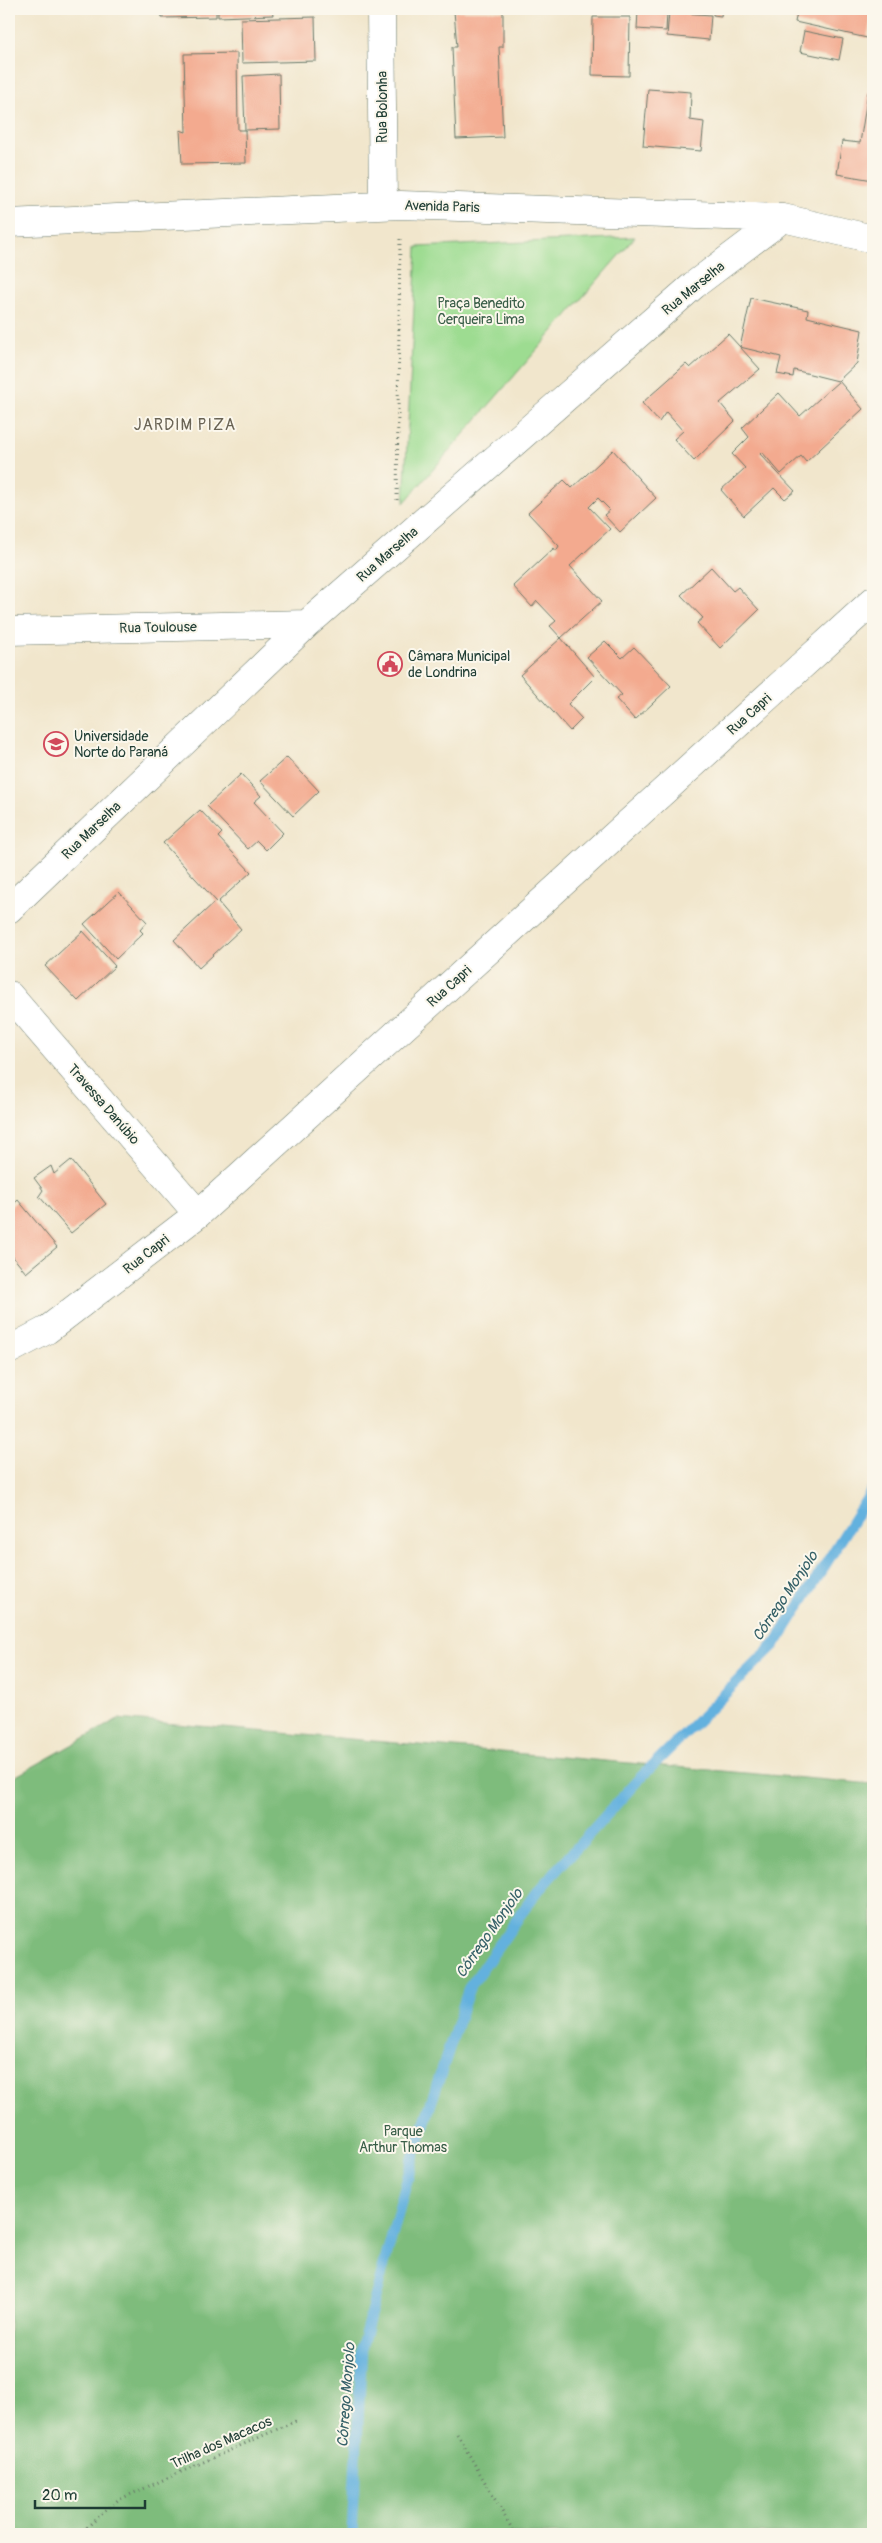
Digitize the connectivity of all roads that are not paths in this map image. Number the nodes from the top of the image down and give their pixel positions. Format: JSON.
{"nodes":[{"id":1,"x":381,"y":9,"type":"edge"},
{"id":2,"x":392,"y":205,"type":"junction"},
{"id":3,"x":783,"y":218,"type":"junction"},
{"id":4,"x":9,"y":223,"type":"edge"},
{"id":5,"x":873,"y":239,"type":"edge"},
{"id":6,"x":873,"y":601,"type":"edge"},
{"id":7,"x":307,"y":624,"type":"junction"},
{"id":8,"x":9,"y":631,"type":"edge"},
{"id":9,"x":9,"y":909,"type":"edge"},
{"id":10,"x":9,"y":995,"type":"edge"},
{"id":11,"x":198,"y":1214,"type":"junction"},
{"id":12,"x":9,"y":1350,"type":"edge"}],
"edges":[{"from":1,"to":2,"type":"street","name":"Rua Bolonha"},
{"from":2,"to":3,"type":"street","name":"Avenida Paris"},
{"from":2,"to":4,"type":"street","name":"Avenida Paris"},
{"from":3,"to":5,"type":"street","name":"Avenida Paris"},
{"from":3,"to":7,"type":"street","name":"Rua Marselha"},
{"from":6,"to":11,"type":"street","name":"Rua Capri"},
{"from":7,"to":8,"type":"street","name":"Rua Toulouse"},
{"from":7,"to":9,"type":"street","name":"Rua Marselha"},
{"from":10,"to":11,"type":"street","name":"Travessa Danúbio"},
{"from":11,"to":12,"type":"street","name":"Rua Capri"}]}
